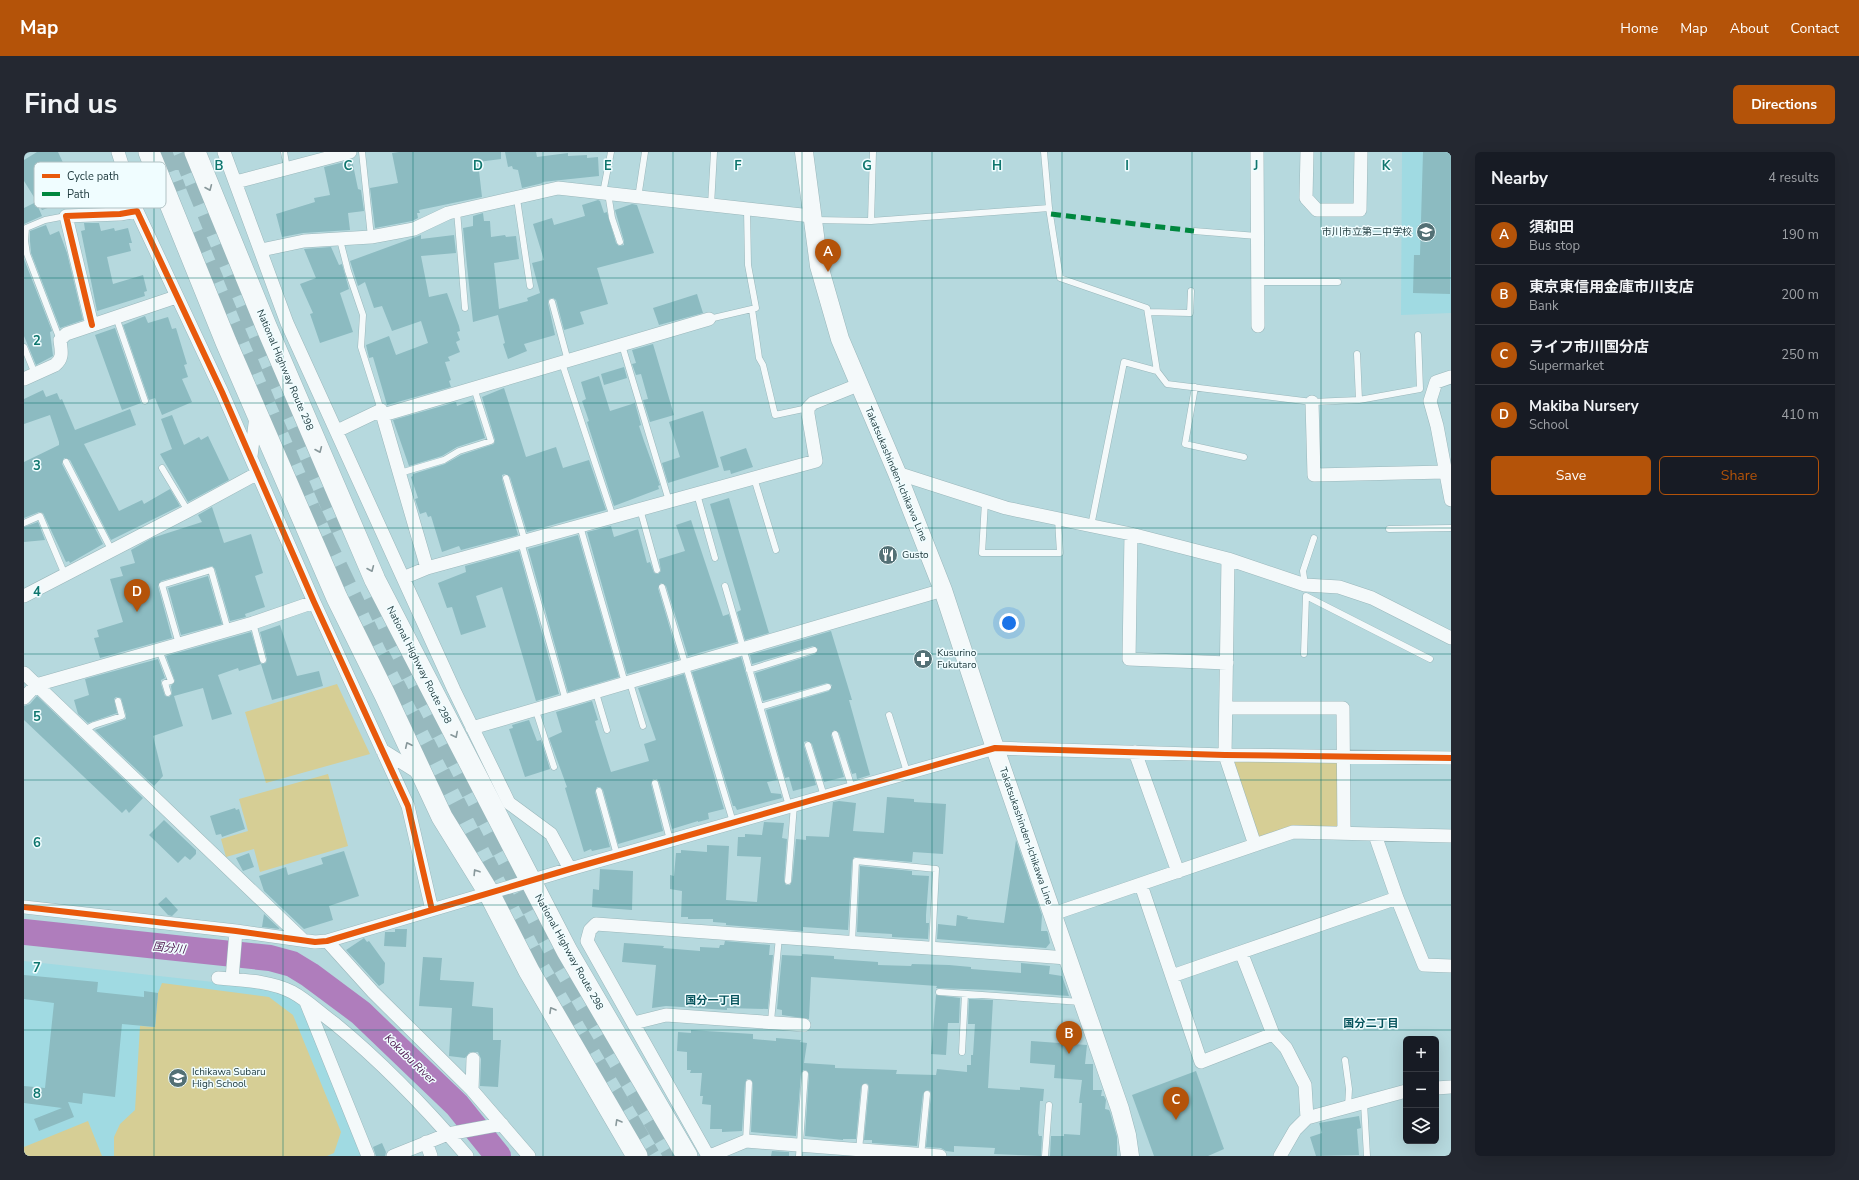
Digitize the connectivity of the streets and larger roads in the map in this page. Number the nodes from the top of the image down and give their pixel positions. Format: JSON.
{"nodes":[{"id":1,"x":118,"y":152,"type":"edge"},
{"id":2,"x":150,"y":152,"type":"edge"},
{"id":3,"x":195,"y":152,"type":"edge"},
{"id":4,"x":224,"y":152,"type":"edge"},
{"id":5,"x":350,"y":152,"type":"edge"},
{"id":6,"x":804,"y":152,"type":"edge"},
{"id":7,"x":1257,"y":152,"type":"edge"},
{"id":8,"x":1307,"y":152,"type":"edge"},
{"id":9,"x":1361,"y":152,"type":"edge"},
{"id":10,"x":121,"y":162,"type":"edge"},
{"id":11,"x":154,"y":162,"type":"edge"},
{"id":12,"x":236,"y":182,"type":"junction"},
{"id":13,"x":166,"y":196,"type":"tunnel mouth"},
{"id":14,"x":136,"y":208,"type":"edge"},
{"id":15,"x":137,"y":211,"type":"junction"},
{"id":16,"x":812,"y":218,"type":"junction"},
{"id":17,"x":261,"y":250,"type":"junction"},
{"id":18,"x":176,"y":297,"type":"junction"},
{"id":19,"x":709,"y":320,"type":"road end"},
{"id":20,"x":92,"y":325,"type":"junction"},
{"id":21,"x":1258,"y":326,"type":"dead end"},
{"id":22,"x":29,"y":376,"type":"edge"},
{"id":23,"x":1451,"y":377,"type":"edge"},
{"id":24,"x":858,"y":385,"type":"junction"},
{"id":25,"x":1312,"y":402,"type":"road end"},
{"id":26,"x":256,"y":412,"type":"junction"},
{"id":27,"x":382,"y":413,"type":"junction"},
{"id":28,"x":337,"y":431,"type":"junction"},
{"id":29,"x":251,"y":458,"type":"junction"},
{"id":30,"x":1445,"y":472,"type":"junction"},
{"id":31,"x":258,"y":473,"type":"junction"},
{"id":32,"x":897,"y":473,"type":"junction"},
{"id":33,"x":1451,"y":500,"type":"edge"},
{"id":34,"x":1131,"y":534,"type":"junction"},
{"id":35,"x":1228,"y":559,"type":"junction"},
{"id":36,"x":427,"y":568,"type":"junction"},
{"id":37,"x":403,"y":578,"type":"junction"},
{"id":38,"x":943,"y":590,"type":"junction"},
{"id":39,"x":24,"y":596,"type":"edge"},
{"id":40,"x":314,"y":602,"type":"junction"},
{"id":41,"x":1451,"y":638,"type":"edge"},
{"id":42,"x":1226,"y":662,"type":"junction"},
{"id":43,"x":24,"y":673,"type":"edge"},
{"id":44,"x":36,"y":685,"type":"junction"},
{"id":45,"x":454,"y":690,"type":"junction"},
{"id":46,"x":24,"y":698,"type":"edge"},
{"id":47,"x":1226,"y":708,"type":"junction"},
{"id":48,"x":442,"y":710,"type":"junction"},
{"id":49,"x":472,"y":728,"type":"junction"},
{"id":50,"x":995,"y":748,"type":"junction"},
{"id":51,"x":382,"y":750,"type":"junction"},
{"id":52,"x":1135,"y":752,"type":"junction"},
{"id":53,"x":1225,"y":755,"type":"junction"},
{"id":54,"x":1343,"y":756,"type":"junction"},
{"id":55,"x":1451,"y":758,"type":"edge"},
{"id":56,"x":423,"y":776,"type":"junction"},
{"id":57,"x":1344,"y":833,"type":"junction"},
{"id":58,"x":1375,"y":835,"type":"junction"},
{"id":59,"x":1451,"y":836,"type":"edge"},
{"id":60,"x":1255,"y":845,"type":"junction"},
{"id":61,"x":570,"y":869,"type":"junction"},
{"id":62,"x":1178,"y":872,"type":"junction"},
{"id":63,"x":531,"y":880,"type":"junction"},
{"id":64,"x":1141,"y":885,"type":"junction"},
{"id":65,"x":489,"y":893,"type":"junction"},
{"id":66,"x":1397,"y":898,"type":"junction"},
{"id":67,"x":24,"y":907,"type":"edge"},
{"id":68,"x":432,"y":910,"type":"junction"},
{"id":69,"x":1053,"y":914,"type":"junction"},
{"id":70,"x":236,"y":934,"type":"junction"},
{"id":71,"x":303,"y":940,"type":"junction"},
{"id":72,"x":327,"y":941,"type":"junction"},
{"id":73,"x":1241,"y":952,"type":"junction"},
{"id":74,"x":1067,"y":958,"type":"junction"},
{"id":75,"x":1451,"y":966,"type":"edge"},
{"id":76,"x":233,"y":976,"type":"junction"},
{"id":77,"x":1172,"y":976,"type":"junction"},
{"id":78,"x":218,"y":978,"type":"dead end"},
{"id":79,"x":305,"y":1001,"type":"junction"},
{"id":80,"x":634,"y":1023,"type":"junction"},
{"id":81,"x":804,"y":1025,"type":"dead end"},
{"id":82,"x":1273,"y":1034,"type":"junction"},
{"id":83,"x":473,"y":1059,"type":"dead end"},
{"id":84,"x":1451,"y":1087,"type":"edge"},
{"id":85,"x":1439,"y":1088,"type":"edge"},
{"id":86,"x":472,"y":1090,"type":"junction"},
{"id":87,"x":1403,"y":1092,"type":"edge"},
{"id":88,"x":1307,"y":1118,"type":"junction"},
{"id":89,"x":498,"y":1125,"type":"junction"},
{"id":90,"x":452,"y":1133,"type":"junction"},
{"id":91,"x":426,"y":1142,"type":"junction"},
{"id":92,"x":800,"y":1151,"type":"edge"},
{"id":93,"x":859,"y":1152,"type":"edge"},
{"id":94,"x":921,"y":1155,"type":"edge"},
{"id":95,"x":368,"y":1156,"type":"edge"},
{"id":96,"x":393,"y":1156,"type":"edge"},
{"id":97,"x":431,"y":1156,"type":"edge"},
{"id":98,"x":467,"y":1156,"type":"edge"},
{"id":99,"x":529,"y":1156,"type":"edge"},
{"id":100,"x":637,"y":1156,"type":"edge"},
{"id":101,"x":687,"y":1156,"type":"edge"},
{"id":102,"x":709,"y":1156,"type":"edge"},
{"id":103,"x":940,"y":1156,"type":"edge"},
{"id":104,"x":1130,"y":1156,"type":"edge"},
{"id":105,"x":1280,"y":1156,"type":"edge"}],
"edges":[{"from":1,"to":10,"type":"street"},
{"from":2,"to":11,"type":"highway"},
{"from":3,"to":48,"type":"highway","name":"National Highway Route 298","one_way":true},
{"from":4,"to":12,"type":"street"},
{"from":5,"to":12,"type":"street"},
{"from":6,"to":16,"type":"main road","name":"Takatsukashinden-Ichikawa Line"},
{"from":7,"to":21,"type":"street"},
{"from":8,"to":9,"type":"street"},
{"from":12,"to":17,"type":"street"},
{"from":13,"to":26,"type":"highway"},
{"from":14,"to":15,"type":"street"},
{"from":15,"to":18,"type":"street"},
{"from":15,"to":20,"type":"street"},
{"from":16,"to":17,"type":"street"},
{"from":16,"to":24,"type":"main road","name":"Takatsukashinden-Ichikawa Line"},
{"from":17,"to":28,"type":"street"},
{"from":18,"to":20,"type":"street"},
{"from":18,"to":29,"type":"street"},
{"from":19,"to":27,"type":"street"},
{"from":20,"to":22,"type":"street"},
{"from":23,"to":30,"type":"street"},
{"from":24,"to":32,"type":"main road","name":"Takatsukashinden-Ichikawa Line"},
{"from":24,"to":36,"type":"street"},
{"from":25,"to":30,"type":"street"},
{"from":26,"to":29,"type":"street"},
{"from":56,"to":26,"type":"highway","one_way":true},
{"from":27,"to":28,"type":"street"},
{"from":27,"to":36,"type":"street"},
{"from":28,"to":37,"type":"street"},
{"from":29,"to":31,"type":"street"},
{"from":30,"to":33,"type":"street"},
{"from":31,"to":39,"type":"street"},
{"from":31,"to":40,"type":"street"},
{"from":32,"to":34,"type":"street"},
{"from":32,"to":38,"type":"main road","name":"Takatsukashinden-Ichikawa Line"},
{"from":34,"to":35,"type":"street"},
{"from":34,"to":42,"type":"street"},
{"from":35,"to":41,"type":"street"},
{"from":35,"to":42,"type":"street"},
{"from":36,"to":37,"type":"street"},
{"from":37,"to":45,"type":"street"},
{"from":38,"to":49,"type":"street"},
{"from":38,"to":50,"type":"main road","name":"Takatsukashinden-Ichikawa Line"},
{"from":40,"to":44,"type":"street"},
{"from":40,"to":51,"type":"street"},
{"from":42,"to":47,"type":"street"},
{"from":43,"to":44,"type":"street"},
{"from":44,"to":46,"type":"street"},
{"from":44,"to":71,"type":"street"},
{"from":45,"to":48,"type":"street"},
{"from":45,"to":49,"type":"street"},
{"from":47,"to":53,"type":"street"},
{"from":47,"to":54,"type":"street"},
{"from":48,"to":63,"type":"highway","name":"National Highway Route 298","one_way":true},
{"from":49,"to":61,"type":"street"},
{"from":50,"to":52,"type":"street"},
{"from":50,"to":61,"type":"street"},
{"from":50,"to":69,"type":"main road","name":"Takatsukashinden-Ichikawa Line"},
{"from":51,"to":56,"type":"street"},
{"from":51,"to":68,"type":"street"},
{"from":52,"to":53,"type":"street"},
{"from":52,"to":62,"type":"street"},
{"from":53,"to":54,"type":"street"},
{"from":53,"to":60,"type":"street"},
{"from":54,"to":55,"type":"street"},
{"from":54,"to":57,"type":"street"},
{"from":65,"to":56,"type":"highway","one_way":true},
{"from":57,"to":58,"type":"street"},
{"from":57,"to":60,"type":"street"},
{"from":58,"to":59,"type":"street"},
{"from":58,"to":66,"type":"street"},
{"from":60,"to":62,"type":"street"},
{"from":61,"to":63,"type":"street"},
{"from":62,"to":64,"type":"street"},
{"from":63,"to":65,"type":"street"},
{"from":63,"to":101,"type":"highway","name":"National Highway Route 298"},
{"from":64,"to":69,"type":"street"},
{"from":64,"to":77,"type":"street"},
{"from":65,"to":68,"type":"street"},
{"from":100,"to":65,"type":"highway","one_way":true},
{"from":66,"to":73,"type":"street"},
{"from":66,"to":75,"type":"street"},
{"from":67,"to":70,"type":"street"},
{"from":68,"to":72,"type":"street"},
{"from":69,"to":74,"type":"main road","name":"Takatsukashinden-Ichikawa Line"},
{"from":70,"to":71,"type":"street"},
{"from":70,"to":76,"type":"street"},
{"from":71,"to":72,"type":"street"},
{"from":72,"to":86,"type":"street"},
{"from":73,"to":77,"type":"street"},
{"from":73,"to":82,"type":"street"},
{"from":74,"to":80,"type":"street"},
{"from":74,"to":104,"type":"main road","name":"Takatsukashinden-Ichikawa Line"},
{"from":76,"to":78,"type":"street"},
{"from":76,"to":79,"type":"street"},
{"from":77,"to":82,"type":"street"},
{"from":79,"to":90,"type":"street"},
{"from":79,"to":95,"type":"street"},
{"from":80,"to":81,"type":"street"},
{"from":80,"to":102,"type":"street"},
{"from":82,"to":88,"type":"street"},
{"from":83,"to":86,"type":"street"},
{"from":84,"to":85,"type":"street"},
{"from":86,"to":89,"type":"street"},
{"from":87,"to":88,"type":"street"},
{"from":88,"to":105,"type":"street"},
{"from":89,"to":90,"type":"street"},
{"from":89,"to":99,"type":"street"},
{"from":90,"to":91,"type":"street"},
{"from":90,"to":98,"type":"street"},
{"from":91,"to":96,"type":"street"},
{"from":91,"to":97,"type":"street"},
{"from":92,"to":93,"type":"street"},
{"from":92,"to":102,"type":"street"},
{"from":93,"to":94,"type":"street"},
{"from":94,"to":103,"type":"street"}]}
